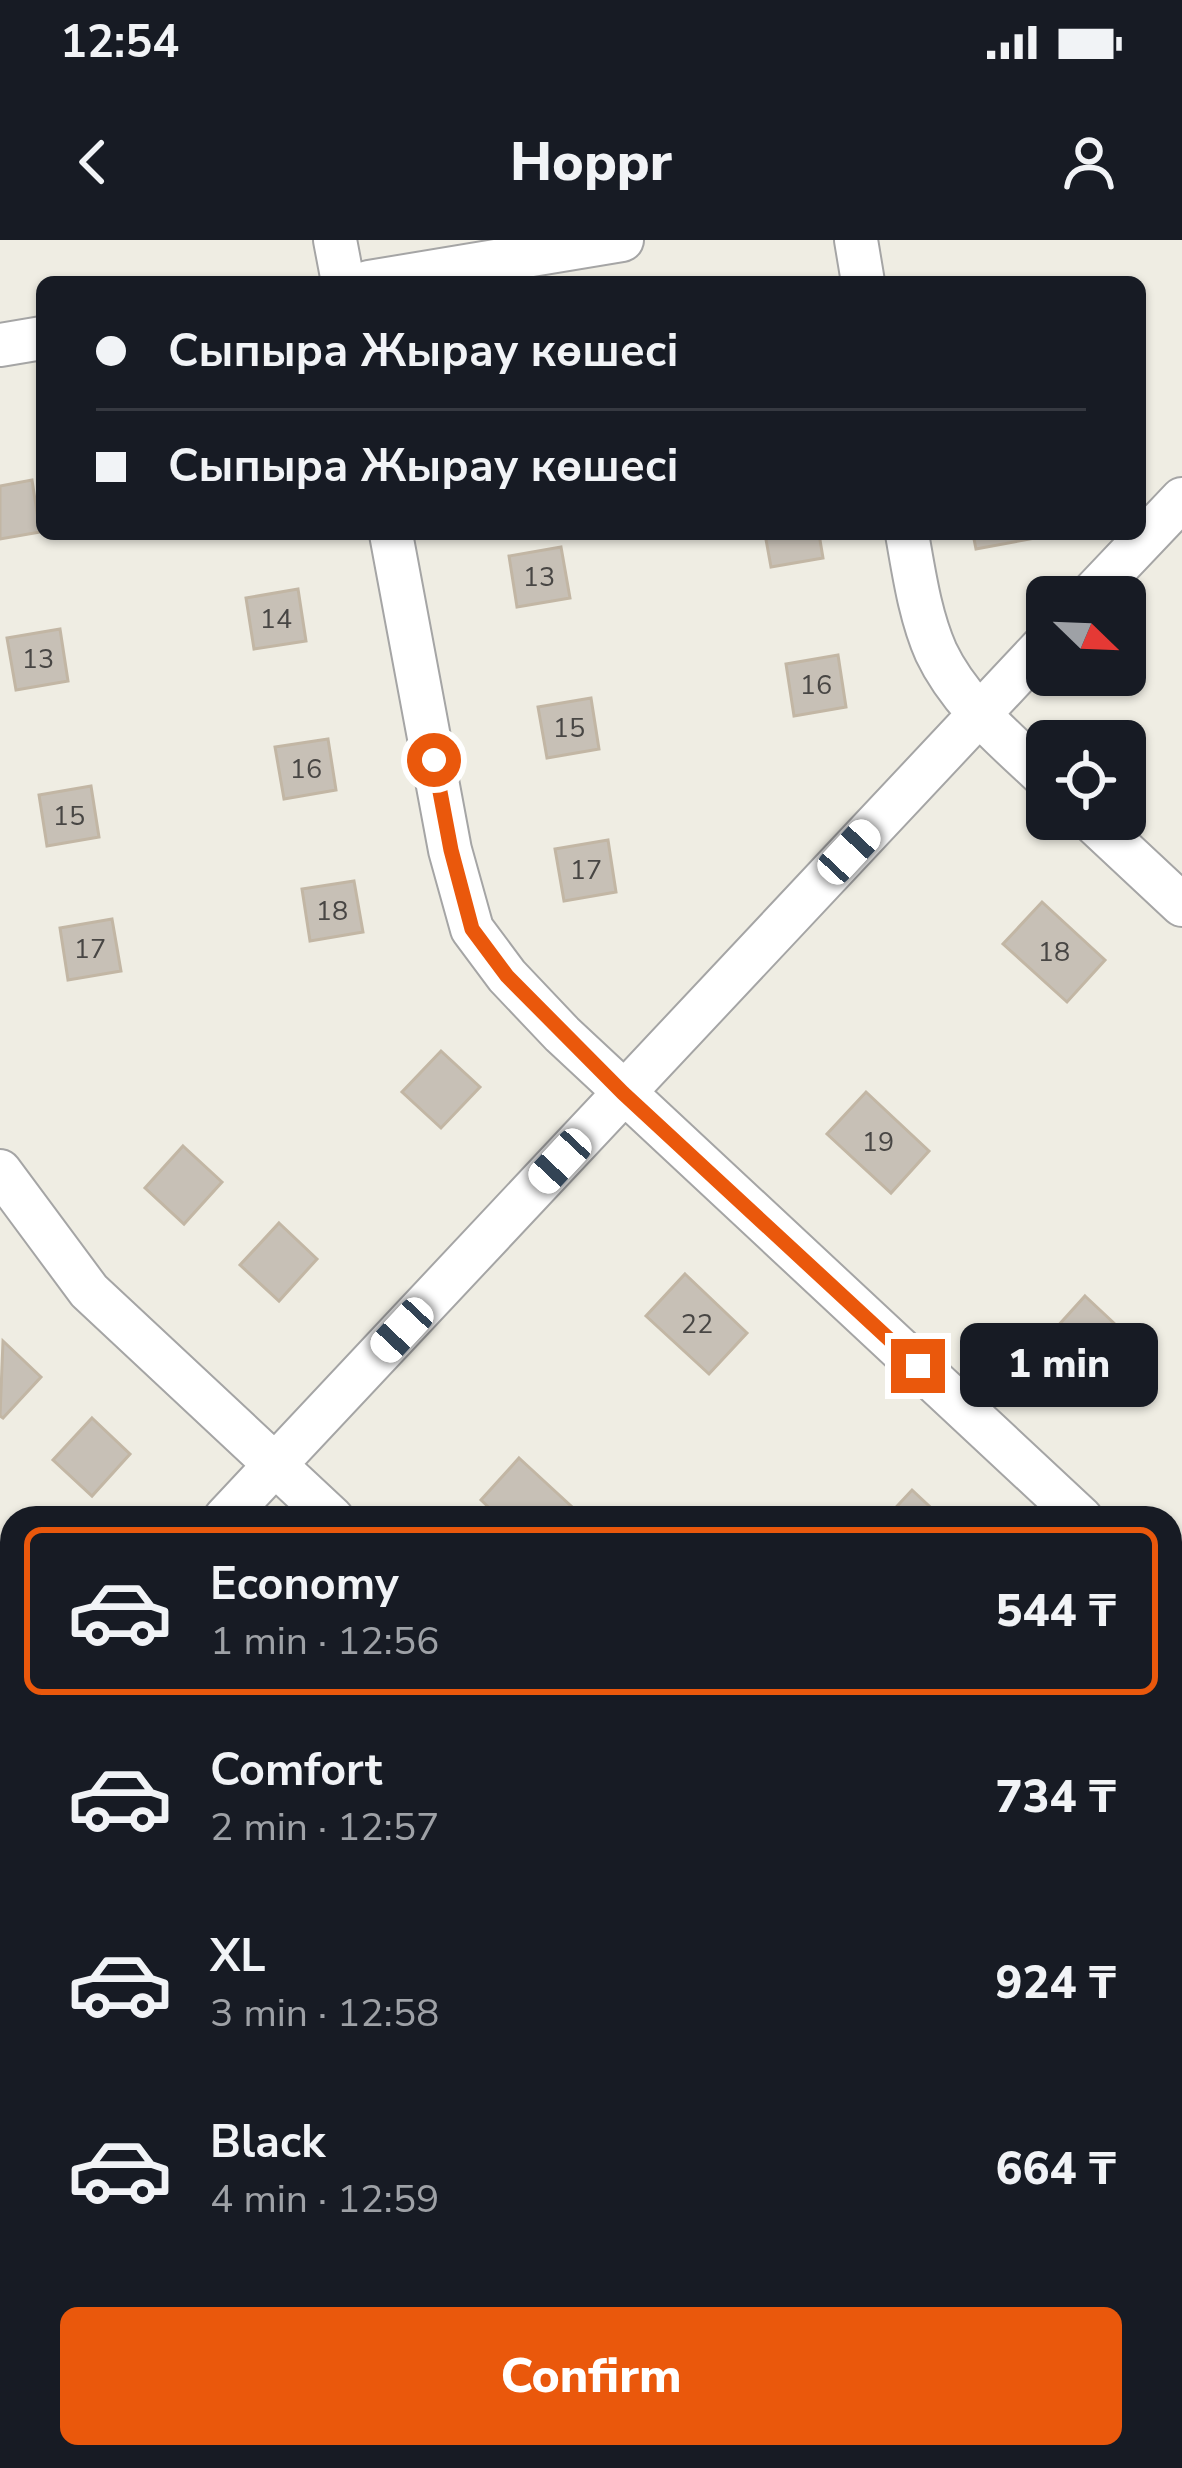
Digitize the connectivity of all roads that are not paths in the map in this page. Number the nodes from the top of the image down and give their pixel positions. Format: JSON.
{"nodes":[{"id":1,"x":335,"y":240,"type":"edge"},
{"id":2,"x":622,"y":240,"type":"edge"},
{"id":3,"x":856,"y":240,"type":"edge"},
{"id":4,"x":342,"y":276,"type":"edge"},
{"id":5,"x":405,"y":276,"type":"edge"},
{"id":6,"x":862,"y":276,"type":"edge"},
{"id":7,"x":36,"y":339,"type":"edge"},
{"id":8,"x":0,"y":345,"type":"edge"},
{"id":9,"x":1182,"y":499,"type":"edge"},
{"id":10,"x":1146,"y":537,"type":"edge"},
{"id":11,"x":392,"y":540,"type":"edge"},
{"id":12,"x":908,"y":540,"type":"edge"},
{"id":13,"x":1143,"y":540,"type":"edge"},
{"id":14,"x":1109,"y":576,"type":"edge"},
{"id":15,"x":1026,"y":664,"type":"edge"},
{"id":16,"x":978,"y":714,"type":"junction"},
{"id":17,"x":1026,"y":759,"type":"edge"},
{"id":18,"x":1112,"y":840,"type":"edge"},
{"id":19,"x":1182,"y":905,"type":"edge"},
{"id":20,"x":623,"y":1093,"type":"junction"},
{"id":21,"x":0,"y":1171,"type":"edge"},
{"id":22,"x":275,"y":1465,"type":"junction"},
{"id":23,"x":236,"y":1506,"type":"edge"},
{"id":24,"x":319,"y":1506,"type":"edge"},
{"id":25,"x":1068,"y":1506,"type":"edge"}],
"edges":[{"from":1,"to":4,"type":"street"},
{"from":2,"to":5,"type":"street"},
{"from":3,"to":6,"type":"street"},
{"from":7,"to":8,"type":"street"},
{"from":9,"to":10,"type":"street"},
{"from":11,"to":20,"type":"street"},
{"from":12,"to":16,"type":"street"},
{"from":13,"to":14,"type":"street"},
{"from":15,"to":16,"type":"street"},
{"from":16,"to":17,"type":"street"},
{"from":16,"to":20,"type":"street"},
{"from":18,"to":19,"type":"street"},
{"from":20,"to":22,"type":"street"},
{"from":20,"to":25,"type":"street"},
{"from":21,"to":22,"type":"street"},
{"from":22,"to":23,"type":"street"},
{"from":22,"to":24,"type":"street"}]}
